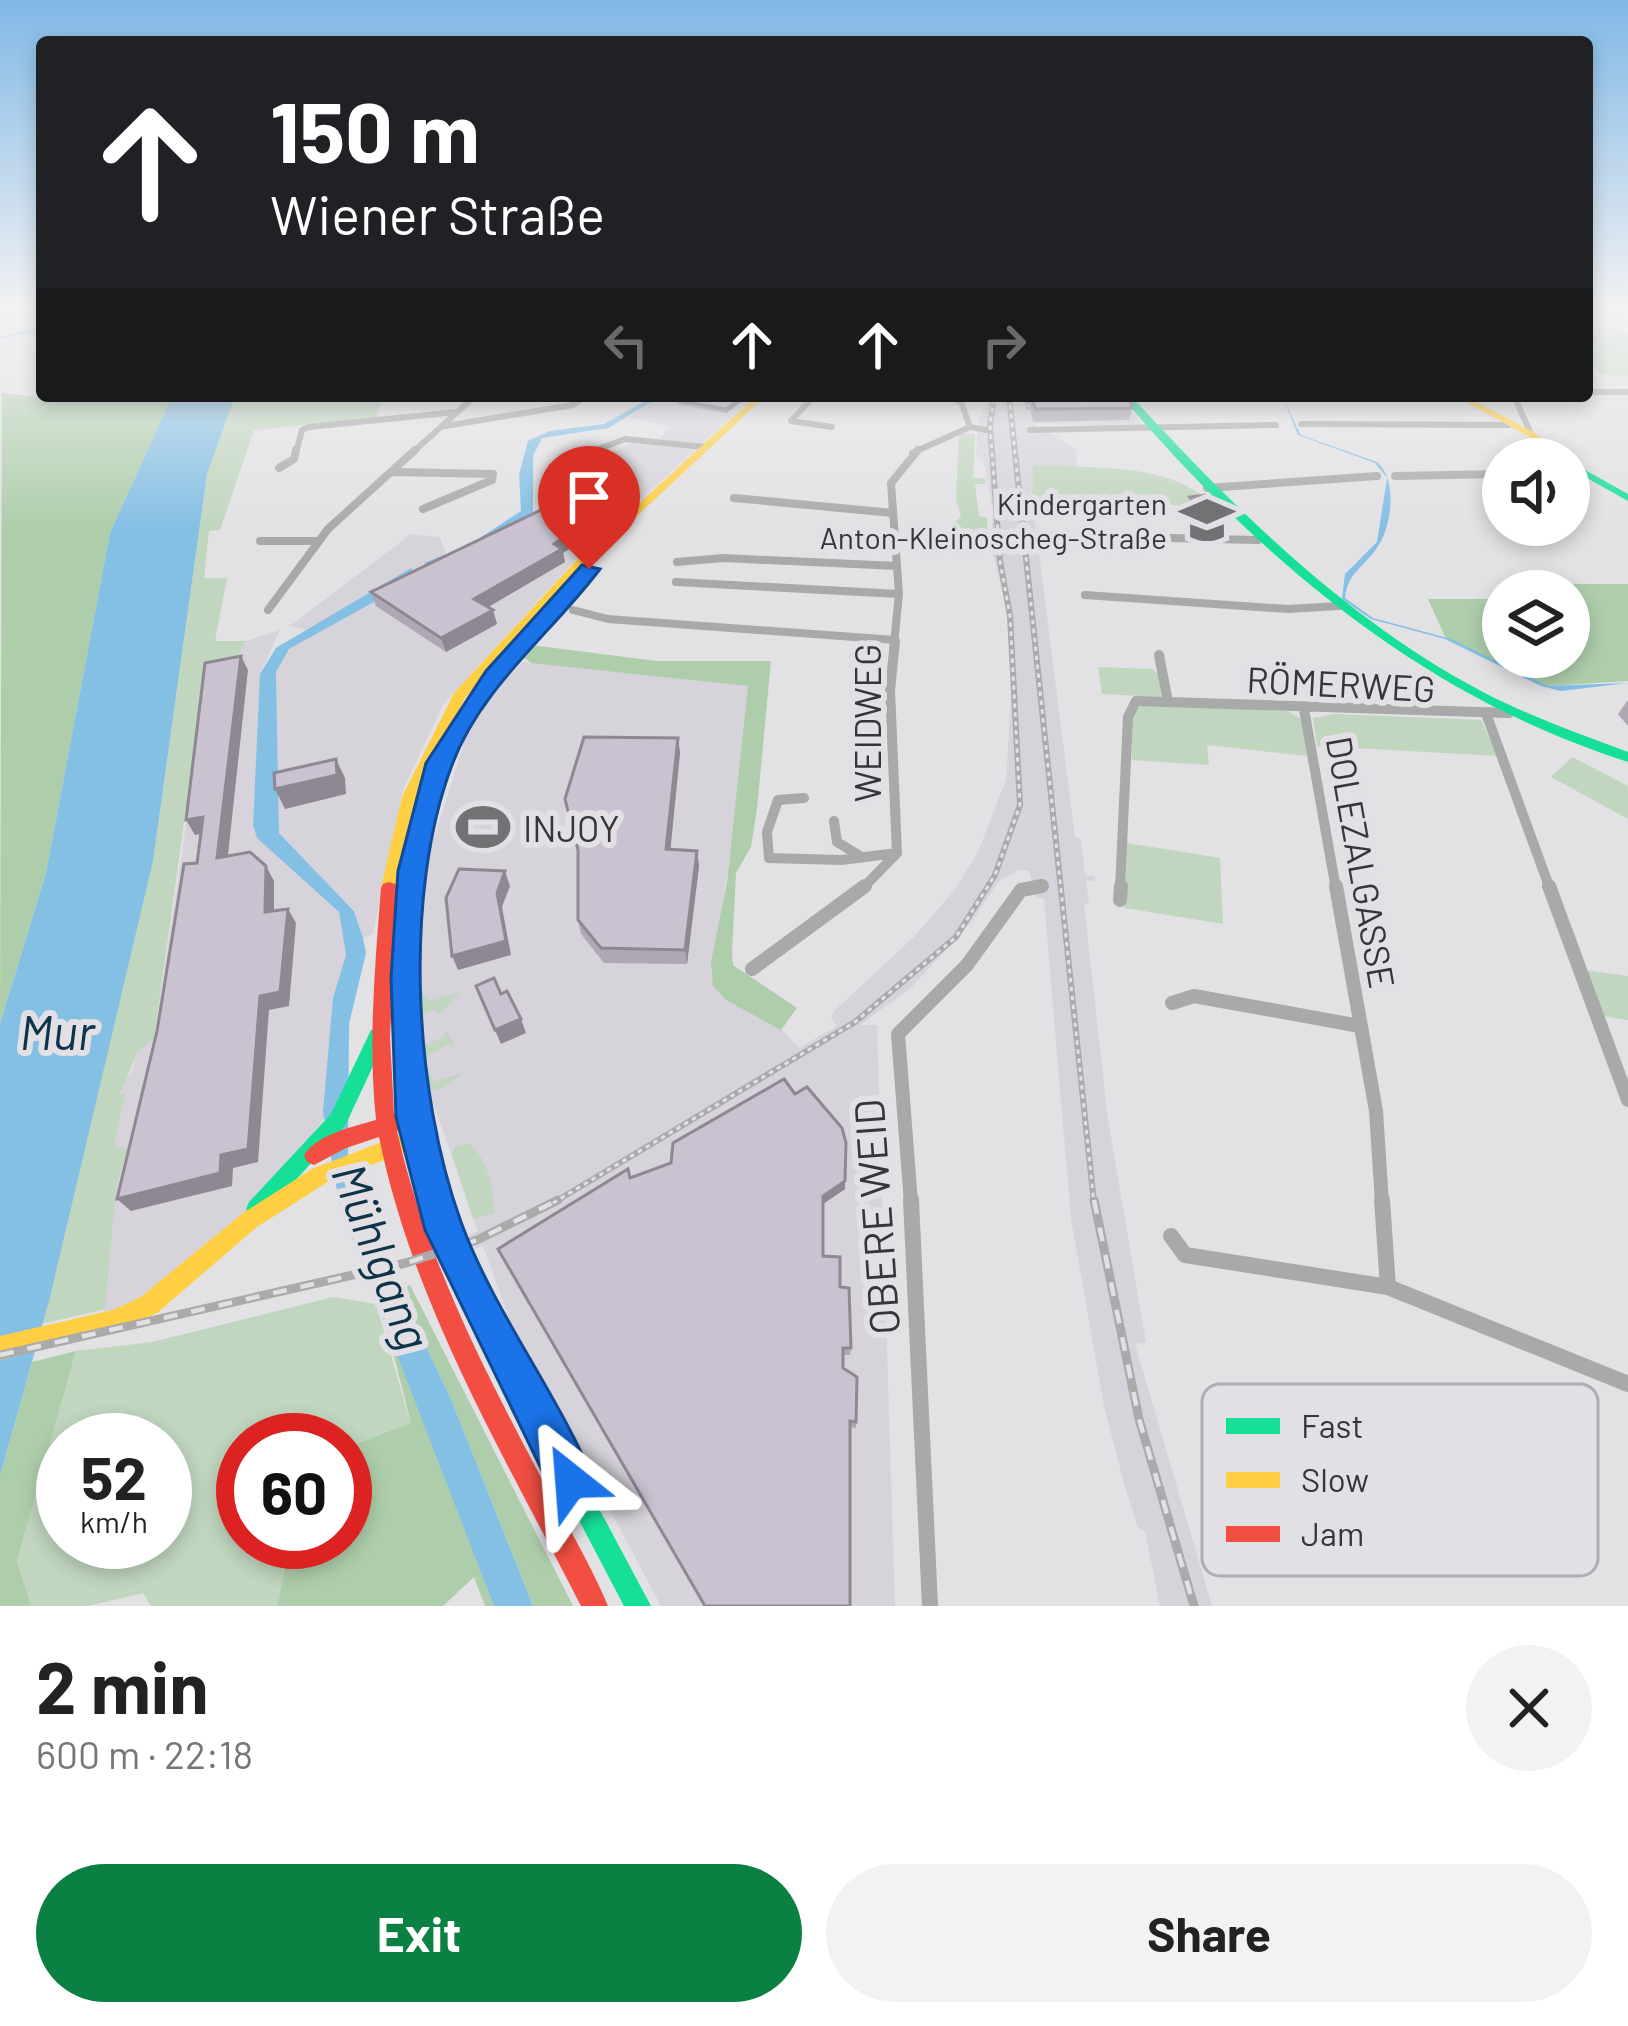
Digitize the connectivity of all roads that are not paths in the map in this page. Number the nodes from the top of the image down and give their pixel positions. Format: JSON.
{"nodes":[{"id":1,"x":1593,"y":392,"type":"edge"},
{"id":2,"x":1628,"y":392,"type":"edge"},
{"id":3,"x":468,"y":402,"type":"edge"},
{"id":4,"x":577,"y":402,"type":"edge"},
{"id":5,"x":754,"y":402,"type":"edge"},
{"id":6,"x":765,"y":402,"type":"edge"},
{"id":7,"x":808,"y":402,"type":"edge"},
{"id":8,"x":961,"y":402,"type":"edge"},
{"id":9,"x":1131,"y":402,"type":"edge"},
{"id":10,"x":1469,"y":402,"type":"edge"},
{"id":11,"x":1517,"y":402,"type":"edge"},
{"id":12,"x":457,"y":412,"type":"junction"},
{"id":13,"x":1301,"y":424,"type":"dead end"},
{"id":14,"x":1276,"y":425,"type":"dead end"},
{"id":15,"x":1509,"y":425,"type":"junction"},
{"id":16,"x":442,"y":427,"type":"junction"},
{"id":17,"x":970,"y":427,"type":"junction"},
{"id":18,"x":832,"y":428,"type":"dead end"},
{"id":19,"x":986,"y":430,"type":"dead end"},
{"id":20,"x":1030,"y":430,"type":"dead end"},
{"id":21,"x":1156,"y":431,"type":"junction"},
{"id":22,"x":1531,"y":434,"type":"junction"},
{"id":23,"x":1536,"y":438,"type":"edge"},
{"id":24,"x":705,"y":447,"type":"junction"},
{"id":25,"x":552,"y":467,"type":"dead end"},
{"id":26,"x":279,"y":468,"type":"dead end"},
{"id":27,"x":392,"y":472,"type":"junction"},
{"id":28,"x":1482,"y":474,"type":"edge"},
{"id":29,"x":1377,"y":476,"type":"dead end"},
{"id":30,"x":1395,"y":476,"type":"dead end"},
{"id":31,"x":1590,"y":479,"type":"edge"},
{"id":32,"x":1207,"y":488,"type":"junction"},
{"id":33,"x":734,"y":497,"type":"dead end"},
{"id":34,"x":1628,"y":498,"type":"edge"},
{"id":35,"x":423,"y":509,"type":"dead end"},
{"id":36,"x":892,"y":513,"type":"junction"},
{"id":37,"x":1127,"y":537,"type":"dead end"},
{"id":38,"x":1258,"y":540,"type":"junction"},
{"id":39,"x":260,"y":541,"type":"dead end"},
{"id":40,"x":319,"y":541,"type":"junction"},
{"id":41,"x":677,"y":562,"type":"dead end"},
{"id":42,"x":898,"y":566,"type":"junction"},
{"id":43,"x":676,"y":582,"type":"dead end"},
{"id":44,"x":898,"y":594,"type":"junction"},
{"id":45,"x":1085,"y":595,"type":"dead end"},
{"id":46,"x":1339,"y":606,"type":"junction"},
{"id":47,"x":268,"y":610,"type":"dead end"},
{"id":48,"x":573,"y":610,"type":"dead end"},
{"id":49,"x":895,"y":640,"type":"junction"},
{"id":50,"x":1159,"y":655,"type":"dead end"},
{"id":51,"x":1168,"y":702,"type":"junction"},
{"id":52,"x":1304,"y":709,"type":"junction"},
{"id":53,"x":1512,"y":713,"type":"junction"},
{"id":54,"x":1487,"y":716,"type":"junction"},
{"id":55,"x":1628,"y":757,"type":"edge"},
{"id":56,"x":804,"y":798,"type":"dead end"},
{"id":57,"x":834,"y":820,"type":"dead end"},
{"id":58,"x":897,"y":853,"type":"junction"},
{"id":59,"x":860,"y":856,"type":"junction"},
{"id":60,"x":1042,"y":886,"type":"dead end"},
{"id":61,"x":1120,"y":900,"type":"dead end"},
{"id":62,"x":752,"y":969,"type":"dead end"},
{"id":63,"x":1172,"y":1003,"type":"dead end"},
{"id":64,"x":1360,"y":1026,"type":"junction"},
{"id":65,"x":380,"y":1030,"type":"junction"},
{"id":66,"x":1628,"y":1100,"type":"edge"},
{"id":67,"x":414,"y":1117,"type":"junction"},
{"id":68,"x":386,"y":1125,"type":"junction"},
{"id":69,"x":418,"y":1137,"type":"junction"},
{"id":70,"x":391,"y":1148,"type":"junction"},
{"id":71,"x":313,"y":1153,"type":"junction"},
{"id":72,"x":250,"y":1220,"type":"junction"},
{"id":73,"x":1171,"y":1236,"type":"dead end"},
{"id":74,"x":1388,"y":1287,"type":"junction"},
{"id":75,"x":0,"y":1348,"type":"edge"},
{"id":76,"x":1628,"y":1384,"type":"edge"},
{"id":77,"x":595,"y":1606,"type":"edge"},
{"id":78,"x":638,"y":1606,"type":"edge"},
{"id":79,"x":929,"y":1606,"type":"edge"}],
"edges":[{"from":1,"to":2,"type":"street"},
{"from":3,"to":12,"type":"street"},
{"from":4,"to":16,"type":"street"},
{"from":5,"to":24,"type":"main road"},
{"from":6,"to":67,"type":"main road"},
{"from":7,"to":18,"type":"street"},
{"from":8,"to":17,"type":"street"},
{"from":9,"to":21,"type":"main road"},
{"from":10,"to":15,"type":"main road"},
{"from":11,"to":22,"type":"street"},
{"from":12,"to":16,"type":"street"},
{"from":12,"to":26,"type":"street"},
{"from":13,"to":15,"type":"street"},
{"from":14,"to":21,"type":"street"},
{"from":15,"to":22,"type":"main road"},
{"from":16,"to":27,"type":"street"},
{"from":17,"to":19,"type":"street"},
{"from":17,"to":36,"type":"street","name":"WEIDWEG"},
{"from":20,"to":21,"type":"street"},
{"from":21,"to":32,"type":"main road"},
{"from":22,"to":23,"type":"main road"},
{"from":24,"to":25,"type":"street"},
{"from":24,"to":65,"type":"main road"},
{"from":27,"to":35,"type":"street"},
{"from":27,"to":40,"type":"street"},
{"from":28,"to":30,"type":"street"},
{"from":29,"to":32,"type":"street"},
{"from":31,"to":34,"type":"main road"},
{"from":32,"to":38,"type":"main road"},
{"from":33,"to":36,"type":"street"},
{"from":36,"to":42,"type":"street","name":"WEIDWEG"},
{"from":37,"to":38,"type":"street"},
{"from":38,"to":46,"type":"main road"},
{"from":39,"to":40,"type":"street"},
{"from":40,"to":47,"type":"street"},
{"from":41,"to":42,"type":"street"},
{"from":42,"to":44,"type":"street","name":"WEIDWEG"},
{"from":43,"to":44,"type":"street","name":"WEIDWEG"},
{"from":44,"to":49,"type":"street","name":"WEIDWEG"},
{"from":45,"to":46,"type":"street"},
{"from":46,"to":53,"type":"main road"},
{"from":48,"to":49,"type":"street"},
{"from":49,"to":58,"type":"street","name":"WEIDWEG"},
{"from":50,"to":51,"type":"street"},
{"from":51,"to":52,"type":"street","name":"RÖMERWEG"},
{"from":51,"to":61,"type":"street"},
{"from":52,"to":54,"type":"street","name":"RÖMERWEG"},
{"from":52,"to":64,"type":"street","name":"DOLEZALGASSE"},
{"from":53,"to":54,"type":"street","name":"RÖMERWEG"},
{"from":53,"to":55,"type":"main road"},
{"from":54,"to":66,"type":"street"},
{"from":56,"to":59,"type":"street","name":"WEIDWEG"},
{"from":57,"to":59,"type":"street","name":"WEIDWEG"},
{"from":58,"to":59,"type":"street","name":"WEIDWEG"},
{"from":58,"to":62,"type":"street","name":"WEIDWEG"},
{"from":60,"to":79,"type":"street","name":"OBERE WEID"},
{"from":63,"to":64,"type":"street","name":"DOLEZALGASSE"},
{"from":64,"to":74,"type":"street","name":"DOLEZALGASSE"},
{"from":65,"to":68,"type":"main road"},
{"from":65,"to":71,"type":"main road"},
{"from":67,"to":68,"type":"main road"},
{"from":67,"to":69,"type":"main road"},
{"from":68,"to":70,"type":"main road"},
{"from":68,"to":71,"type":"main road"},
{"from":69,"to":70,"type":"main road"},
{"from":69,"to":78,"type":"main road"},
{"from":70,"to":72,"type":"main road"},
{"from":70,"to":77,"type":"main road"},
{"from":71,"to":72,"type":"main road"},
{"from":72,"to":75,"type":"main road"},
{"from":73,"to":74,"type":"street"},
{"from":74,"to":76,"type":"street"}]}
